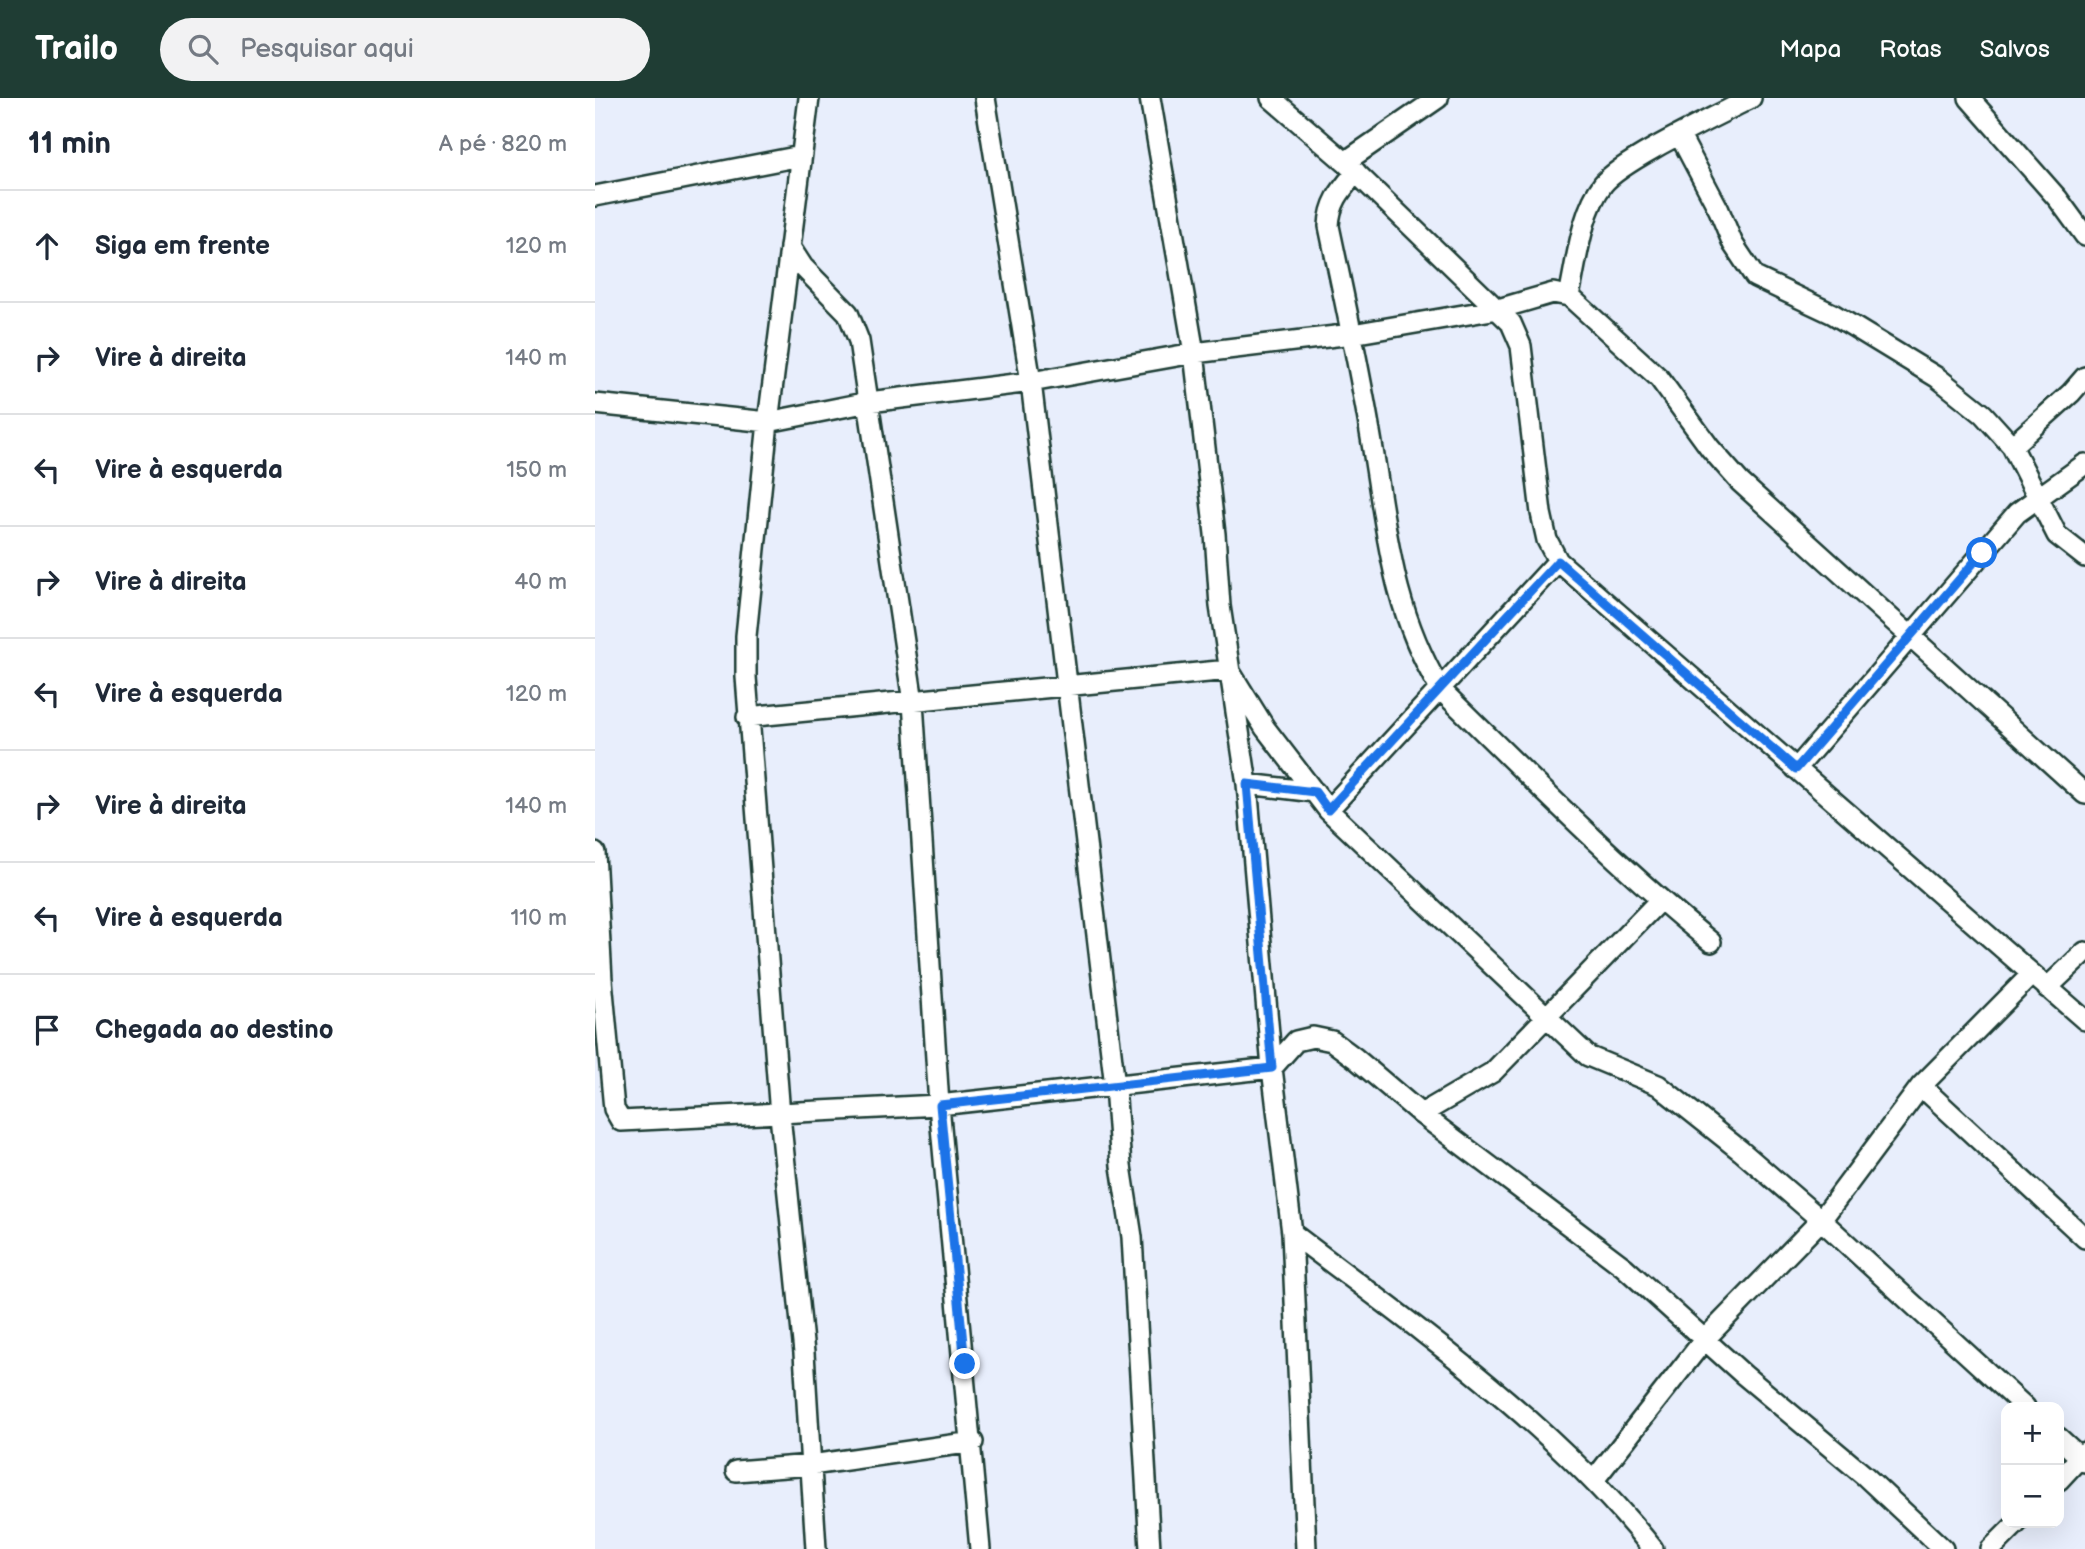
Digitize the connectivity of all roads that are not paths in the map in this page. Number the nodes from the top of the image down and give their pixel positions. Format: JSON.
{"nodes":[{"id":1,"x":809,"y":98,"type":"edge"},
{"id":2,"x":985,"y":98,"type":"edge"},
{"id":3,"x":1150,"y":98,"type":"edge"},
{"id":4,"x":1271,"y":98,"type":"edge"},
{"id":5,"x":1438,"y":98,"type":"edge"},
{"id":6,"x":1751,"y":98,"type":"edge"},
{"id":7,"x":1969,"y":98,"type":"edge"},
{"id":8,"x":1680,"y":136,"type":"junction"},
{"id":9,"x":801,"y":156,"type":"junction"},
{"id":10,"x":1350,"y":167,"type":"junction"},
{"id":11,"x":595,"y":196,"type":"edge"},
{"id":12,"x":2085,"y":236,"type":"edge"},
{"id":13,"x":790,"y":247,"type":"junction"},
{"id":14,"x":1569,"y":296,"type":"junction"},
{"id":15,"x":1498,"y":309,"type":"junction"},
{"id":16,"x":1352,"y":334,"type":"junction"},
{"id":17,"x":1194,"y":352,"type":"junction"},
{"id":18,"x":2085,"y":376,"type":"edge"},
{"id":19,"x":1031,"y":382,"type":"junction"},
{"id":20,"x":869,"y":402,"type":"junction"},
{"id":21,"x":595,"y":404,"type":"edge"},
{"id":22,"x":768,"y":422,"type":"junction"},
{"id":23,"x":2012,"y":446,"type":"junction"},
{"id":24,"x":2085,"y":464,"type":"edge"},
{"id":25,"x":2037,"y":498,"type":"junction"},
{"id":26,"x":2085,"y":557,"type":"edge"},
{"id":27,"x":1558,"y":561,"type":"junction"},
{"id":28,"x":1909,"y":636,"type":"junction"},
{"id":29,"x":1229,"y":670,"type":"junction"},
{"id":30,"x":1068,"y":688,"type":"junction"},
{"id":31,"x":1440,"y":689,"type":"junction"},
{"id":32,"x":913,"y":702,"type":"junction"},
{"id":33,"x":747,"y":717,"type":"junction"},
{"id":34,"x":1796,"y":769,"type":"junction"},
{"id":35,"x":1247,"y":784,"type":"junction"},
{"id":36,"x":1315,"y":792,"type":"junction"},
{"id":37,"x":2085,"y":794,"type":"edge"},
{"id":38,"x":1328,"y":810,"type":"junction"},
{"id":39,"x":595,"y":853,"type":"edge"},
{"id":40,"x":1660,"y":900,"type":"junction"},
{"id":41,"x":1711,"y":942,"type":"dead end"},
{"id":42,"x":2085,"y":952,"type":"edge"},
{"id":43,"x":2031,"y":975,"type":"junction"},
{"id":44,"x":2047,"y":988,"type":"junction"},
{"id":45,"x":1547,"y":1017,"type":"junction"},
{"id":46,"x":2085,"y":1020,"type":"edge"},
{"id":47,"x":1272,"y":1068,"type":"junction"},
{"id":48,"x":1115,"y":1086,"type":"junction"},
{"id":49,"x":1921,"y":1086,"type":"junction"},
{"id":50,"x":940,"y":1105,"type":"junction"},
{"id":51,"x":1421,"y":1114,"type":"junction"},
{"id":52,"x":780,"y":1115,"type":"junction"},
{"id":53,"x":1821,"y":1220,"type":"junction"},
{"id":54,"x":1292,"y":1233,"type":"junction"},
{"id":55,"x":2085,"y":1238,"type":"edge"},
{"id":56,"x":1705,"y":1340,"type":"junction"},
{"id":57,"x":2020,"y":1402,"type":"edge"},
{"id":58,"x":973,"y":1442,"type":"junction"},
{"id":59,"x":2064,"y":1442,"type":"edge"},
{"id":60,"x":2083,"y":1458,"type":"edge"},
{"id":61,"x":811,"y":1465,"type":"junction"},
{"id":62,"x":737,"y":1471,"type":"dead end"},
{"id":63,"x":2064,"y":1475,"type":"edge"},
{"id":64,"x":1594,"y":1480,"type":"junction"},
{"id":65,"x":2012,"y":1528,"type":"edge"},
{"id":66,"x":816,"y":1549,"type":"edge"},
{"id":67,"x":980,"y":1549,"type":"edge"},
{"id":68,"x":1150,"y":1549,"type":"edge"},
{"id":69,"x":1306,"y":1549,"type":"edge"},
{"id":70,"x":1653,"y":1549,"type":"edge"},
{"id":71,"x":1943,"y":1549,"type":"edge"},
{"id":72,"x":1991,"y":1549,"type":"edge"}],
"edges":[{"from":1,"to":9,"type":"street"},
{"from":2,"to":19,"type":"street"},
{"from":3,"to":17,"type":"street"},
{"from":4,"to":10,"type":"street"},
{"from":5,"to":10,"type":"street"},
{"from":6,"to":8,"type":"street"},
{"from":7,"to":12,"type":"street"},
{"from":8,"to":14,"type":"street"},
{"from":8,"to":23,"type":"street"},
{"from":9,"to":11,"type":"street"},
{"from":9,"to":13,"type":"street"},
{"from":10,"to":15,"type":"street"},
{"from":10,"to":16,"type":"street"},
{"from":13,"to":20,"type":"street"},
{"from":13,"to":22,"type":"street"},
{"from":14,"to":15,"type":"street"},
{"from":14,"to":28,"type":"street"},
{"from":15,"to":16,"type":"street"},
{"from":15,"to":27,"type":"street"},
{"from":16,"to":17,"type":"street"},
{"from":16,"to":31,"type":"street"},
{"from":17,"to":19,"type":"street"},
{"from":17,"to":29,"type":"street"},
{"from":18,"to":23,"type":"street"},
{"from":19,"to":20,"type":"street"},
{"from":19,"to":30,"type":"street"},
{"from":20,"to":22,"type":"street"},
{"from":20,"to":32,"type":"street"},
{"from":21,"to":22,"type":"street"},
{"from":22,"to":33,"type":"street"},
{"from":23,"to":25,"type":"street"},
{"from":24,"to":25,"type":"street"},
{"from":25,"to":26,"type":"street"},
{"from":25,"to":28,"type":"street"},
{"from":27,"to":31,"type":"street"},
{"from":27,"to":34,"type":"street"},
{"from":28,"to":34,"type":"street"},
{"from":28,"to":37,"type":"street"},
{"from":29,"to":30,"type":"street"},
{"from":29,"to":35,"type":"street"},
{"from":29,"to":36,"type":"street"},
{"from":30,"to":32,"type":"street"},
{"from":30,"to":48,"type":"street"},
{"from":31,"to":38,"type":"street"},
{"from":31,"to":40,"type":"street"},
{"from":32,"to":33,"type":"street"},
{"from":32,"to":50,"type":"street"},
{"from":33,"to":52,"type":"street"},
{"from":34,"to":43,"type":"street"},
{"from":35,"to":36,"type":"street"},
{"from":35,"to":47,"type":"street"},
{"from":36,"to":38,"type":"street"},
{"from":38,"to":45,"type":"street"},
{"from":39,"to":52,"type":"street"},
{"from":40,"to":41,"type":"street"},
{"from":40,"to":45,"type":"street"},
{"from":42,"to":44,"type":"street"},
{"from":43,"to":44,"type":"street"},
{"from":43,"to":49,"type":"street"},
{"from":44,"to":46,"type":"street"},
{"from":45,"to":51,"type":"street"},
{"from":45,"to":53,"type":"street"},
{"from":47,"to":48,"type":"street"},
{"from":47,"to":51,"type":"street"},
{"from":47,"to":54,"type":"street"},
{"from":48,"to":50,"type":"street"},
{"from":48,"to":68,"type":"street"},
{"from":49,"to":53,"type":"street"},
{"from":49,"to":55,"type":"street"},
{"from":50,"to":52,"type":"street"},
{"from":50,"to":58,"type":"street"},
{"from":51,"to":56,"type":"street"},
{"from":52,"to":61,"type":"street"},
{"from":53,"to":56,"type":"street"},
{"from":53,"to":57,"type":"street"},
{"from":54,"to":64,"type":"street"},
{"from":54,"to":69,"type":"street"},
{"from":56,"to":64,"type":"street"},
{"from":56,"to":71,"type":"street"},
{"from":58,"to":61,"type":"street"},
{"from":58,"to":67,"type":"street"},
{"from":59,"to":60,"type":"street"},
{"from":60,"to":63,"type":"street"},
{"from":61,"to":62,"type":"street"},
{"from":61,"to":66,"type":"street"},
{"from":64,"to":70,"type":"street"},
{"from":65,"to":72,"type":"street"}]}
